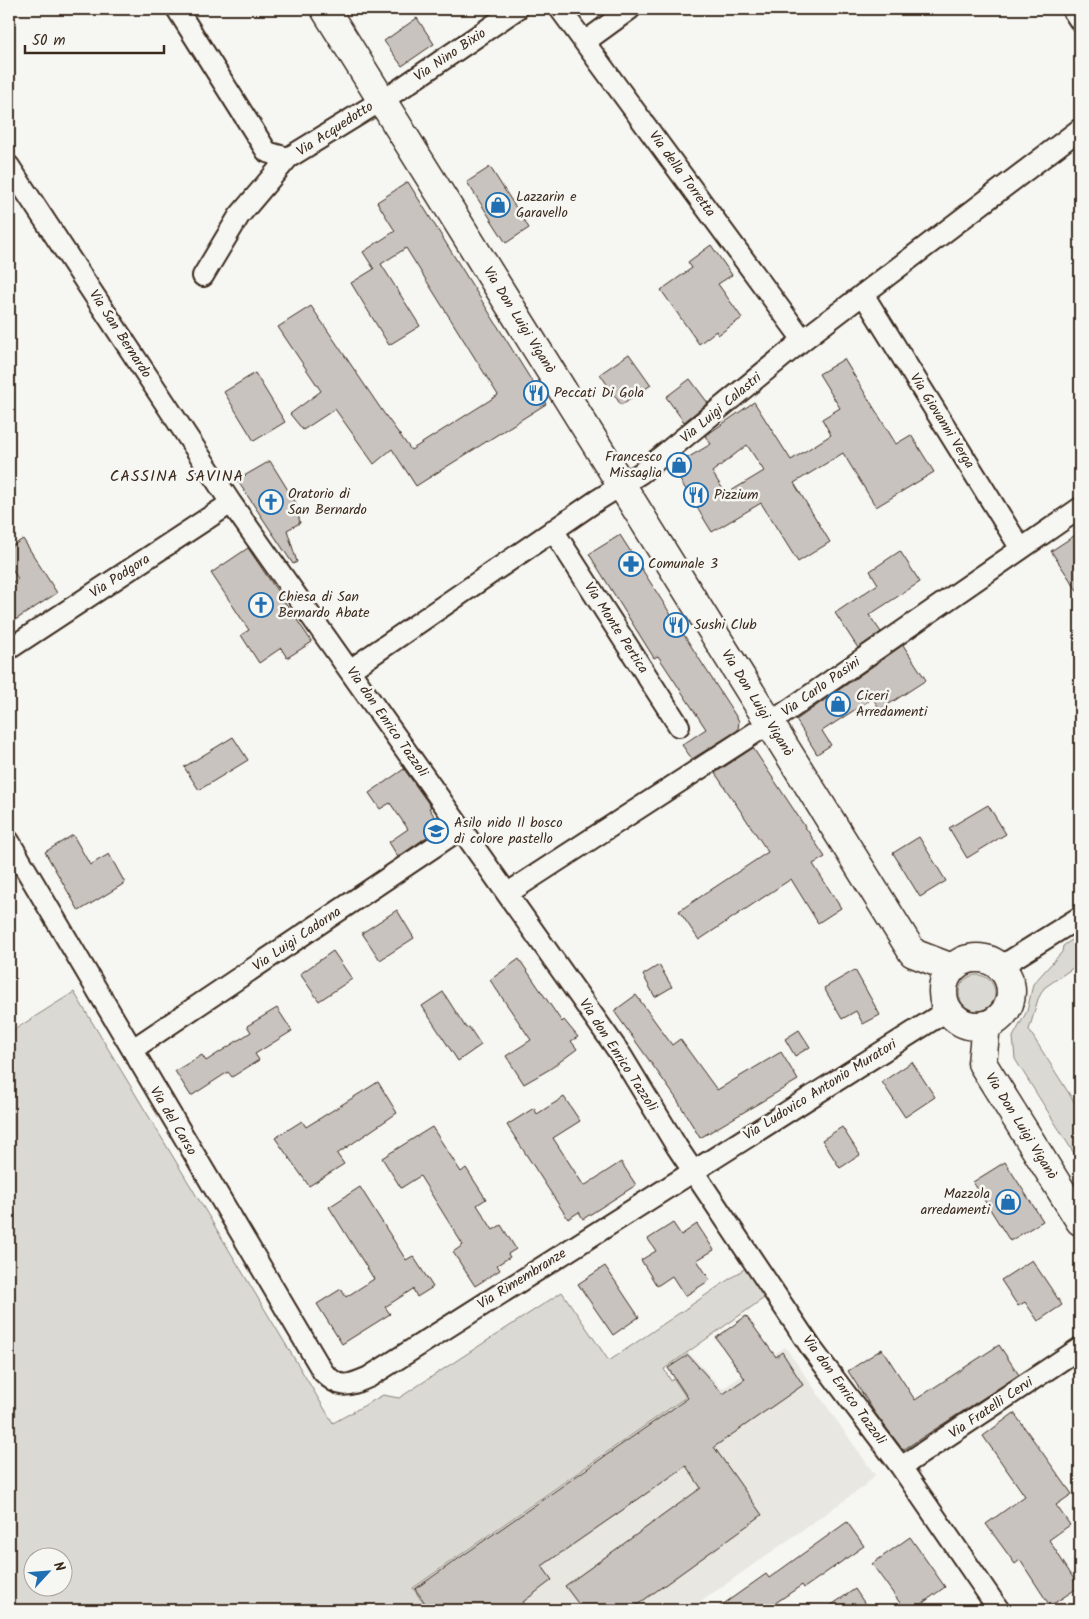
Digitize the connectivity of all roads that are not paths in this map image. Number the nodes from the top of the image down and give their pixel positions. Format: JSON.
{"nodes":[{"id":1,"x":177,"y":9,"type":"edge"},
{"id":2,"x":325,"y":9,"type":"edge"},
{"id":3,"x":517,"y":9,"type":"edge"},
{"id":4,"x":560,"y":9,"type":"edge"},
{"id":5,"x":630,"y":9,"type":"edge"},
{"id":6,"x":1072,"y":9,"type":"edge"},
{"id":7,"x":1080,"y":21,"type":"edge"},
{"id":8,"x":586,"y":41,"type":"junction"},
{"id":9,"x":381,"y":99,"type":"junction"},
{"id":10,"x":1080,"y":129,"type":"edge"},
{"id":11,"x":288,"y":158,"type":"junction"},
{"id":12,"x":9,"y":166,"type":"edge"},
{"id":13,"x":203,"y":276,"type":"dead end"},
{"id":14,"x":863,"y":294,"type":"junction"},
{"id":15,"x":803,"y":340,"type":"junction"},
{"id":16,"x":622,"y":486,"type":"junction"},
{"id":17,"x":231,"y":503,"type":"junction"},
{"id":18,"x":1080,"y":508,"type":"edge"},
{"id":19,"x":553,"y":530,"type":"junction"},
{"id":20,"x":1021,"y":549,"type":"junction"},
{"id":21,"x":9,"y":649,"type":"edge"},
{"id":22,"x":350,"y":670,"type":"junction"},
{"id":23,"x":770,"y":723,"type":"junction"},
{"id":24,"x":679,"y":726,"type":"dead end"},
{"id":25,"x":462,"y":828,"type":"junction"},
{"id":26,"x":9,"y":841,"type":"edge"},
{"id":27,"x":508,"y":893,"type":"junction"},
{"id":28,"x":1080,"y":917,"type":"edge"},
{"id":29,"x":1000,"y":967,"type":"junction"},
{"id":30,"x":952,"y":968,"type":"junction"},
{"id":31,"x":948,"y":1010,"type":"junction"},
{"id":32,"x":986,"y":1025,"type":"junction"},
{"id":33,"x":133,"y":1049,"type":"junction"},
{"id":34,"x":693,"y":1170,"type":"junction"},
{"id":35,"x":1080,"y":1221,"type":"edge"},
{"id":36,"x":1080,"y":1348,"type":"edge"},
{"id":37,"x":350,"y":1385,"type":"joint"},
{"id":38,"x":901,"y":1467,"type":"junction"},
{"id":39,"x":998,"y":1610,"type":"edge"}],
"edges":[{"from":1,"to":11,"type":"street"},
{"from":2,"to":9,"type":"street","name":"Via Don Luigi Viganò"},
{"from":3,"to":9,"type":"street","name":"Via Nino Bixio"},
{"from":4,"to":8,"type":"street","name":"Via della Torretta"},
{"from":5,"to":8,"type":"street"},
{"from":6,"to":7,"type":"street"},
{"from":8,"to":15,"type":"street","name":"Via della Torretta"},
{"from":9,"to":11,"type":"street","name":"Via Acquedotto"},
{"from":9,"to":16,"type":"street","name":"Via Don Luigi Viganò"},
{"from":10,"to":14,"type":"street","name":"Via Luigi Calastri"},
{"from":11,"to":13,"type":"street","name":"Via Acquedotto"},
{"from":12,"to":17,"type":"street","name":"Via San Bernardo"},
{"from":14,"to":15,"type":"street","name":"Via Luigi Calastri"},
{"from":14,"to":20,"type":"street","name":"Via Giovanni Verga"},
{"from":15,"to":16,"type":"street","name":"Via Luigi Calastri"},
{"from":16,"to":19,"type":"street","name":"Via Luigi Calastri"},
{"from":16,"to":23,"type":"street","name":"Via Don Luigi Viganò"},
{"from":17,"to":21,"type":"street","name":"Via Podgora"},
{"from":17,"to":22,"type":"street","name":"Via don Enrico Tazzoli"},
{"from":18,"to":20,"type":"street","name":"Via Carlo Pasini"},
{"from":19,"to":22,"type":"street","name":"Via Luigi Calastri"},
{"from":19,"to":24,"type":"street","name":"Via Monte Pertica"},
{"from":20,"to":23,"type":"street","name":"Via Carlo Pasini"},
{"from":22,"to":25,"type":"street","name":"Via don Enrico Tazzoli"},
{"from":23,"to":27,"type":"street","name":"Via Carlo Pasini"},
{"from":23,"to":30,"type":"street","name":"Via Don Luigi Viganò"},
{"from":25,"to":27,"type":"street","name":"Via don Enrico Tazzoli"},
{"from":25,"to":33,"type":"street","name":"Via Luigi Cadorna"},
{"from":26,"to":33,"type":"street","name":"Via del Carso"},
{"from":27,"to":34,"type":"street","name":"Via don Enrico Tazzoli"},
{"from":28,"to":29,"type":"street"},
{"from":29,"to":30,"type":"street"},
{"from":29,"to":32,"type":"street"},
{"from":30,"to":31,"type":"street"},
{"from":31,"to":32,"type":"street"},
{"from":31,"to":34,"type":"street","name":"Via Ludovico Antonio Muratori"},
{"from":32,"to":35,"type":"street","name":"Via Don Luigi Viganò"},
{"from":33,"to":37,"type":"street","name":"Via del Carso"},
{"from":34,"to":37,"type":"street","name":"Via Rimembranze"},
{"from":34,"to":38,"type":"street","name":"Via don Enrico Tazzoli"},
{"from":36,"to":38,"type":"street","name":"Via Fratelli Cervi"},
{"from":38,"to":39,"type":"street","name":"Via don Enrico Tazzoli"}]}
